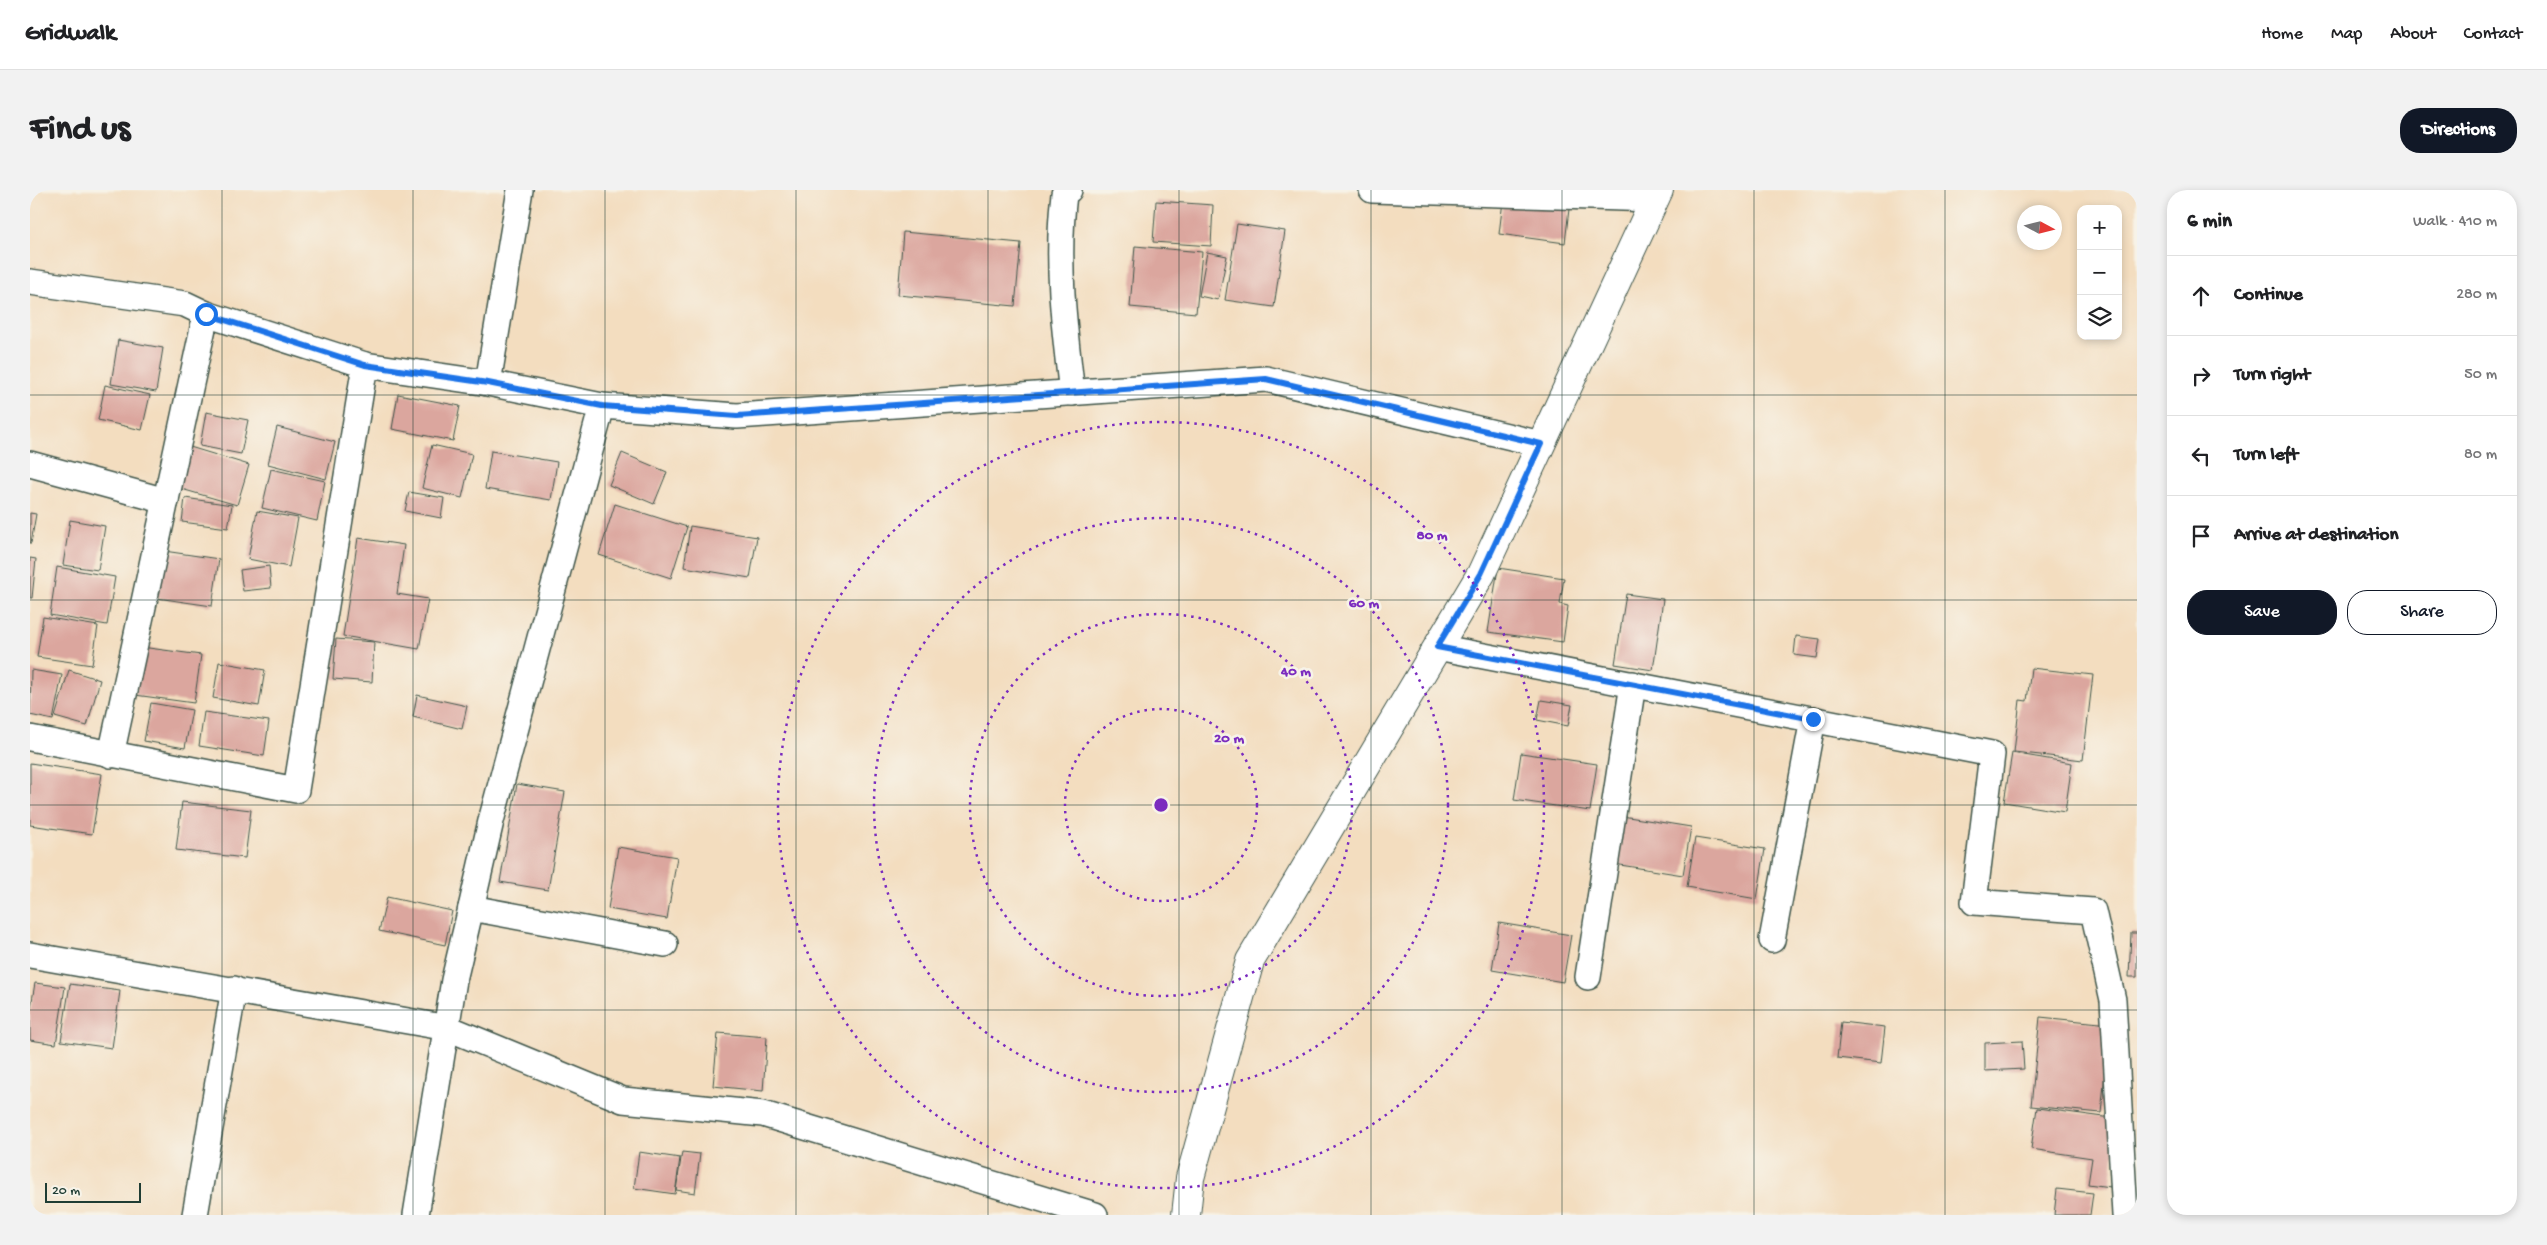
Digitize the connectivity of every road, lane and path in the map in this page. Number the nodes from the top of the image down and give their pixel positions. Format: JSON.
{"nodes":[{"id":1,"x":520,"y":190,"type":"edge"},
{"id":2,"x":1069,"y":190,"type":"edge"},
{"id":3,"x":1372,"y":190,"type":"edge"},
{"id":4,"x":1657,"y":194,"type":"edge"},
{"id":5,"x":30,"y":283,"type":"edge"},
{"id":6,"x":206,"y":314,"type":"junction"},
{"id":7,"x":365,"y":365,"type":"junction"},
{"id":8,"x":488,"y":383,"type":"junction"},
{"id":9,"x":1072,"y":393,"type":"junction"},
{"id":10,"x":602,"y":406,"type":"junction"},
{"id":11,"x":1541,"y":444,"type":"junction"},
{"id":12,"x":30,"y":464,"type":"edge"},
{"id":13,"x":166,"y":501,"type":"junction"},
{"id":14,"x":1437,"y":647,"type":"junction"},
{"id":15,"x":1633,"y":684,"type":"junction"},
{"id":16,"x":1813,"y":719,"type":"junction"},
{"id":17,"x":30,"y":738,"type":"edge"},
{"id":18,"x":110,"y":755,"type":"junction"},
{"id":19,"x":471,"y":908,"type":"junction"},
{"id":20,"x":1772,"y":940,"type":"dead end"},
{"id":21,"x":665,"y":944,"type":"dead end"},
{"id":22,"x":30,"y":954,"type":"edge"},
{"id":23,"x":1588,"y":978,"type":"dead end"},
{"id":24,"x":234,"y":989,"type":"junction"},
{"id":25,"x":448,"y":1028,"type":"junction"},
{"id":26,"x":195,"y":1215,"type":"edge"},
{"id":27,"x":416,"y":1215,"type":"edge"},
{"id":28,"x":1095,"y":1215,"type":"edge"},
{"id":29,"x":1186,"y":1215,"type":"edge"},
{"id":30,"x":2125,"y":1215,"type":"edge"}],
"edges":[{"from":1,"to":8,"type":"street"},
{"from":2,"to":9,"type":"street"},
{"from":3,"to":4,"type":"street"},
{"from":4,"to":11,"type":"street"},
{"from":5,"to":6,"type":"street"},
{"from":6,"to":7,"type":"street"},
{"from":6,"to":13,"type":"street"},
{"from":7,"to":8,"type":"street"},
{"from":7,"to":18,"type":"street"},
{"from":8,"to":10,"type":"street"},
{"from":9,"to":10,"type":"street"},
{"from":9,"to":11,"type":"street"},
{"from":10,"to":19,"type":"street"},
{"from":11,"to":14,"type":"street"},
{"from":12,"to":13,"type":"street"},
{"from":13,"to":18,"type":"street"},
{"from":14,"to":15,"type":"street"},
{"from":14,"to":29,"type":"street"},
{"from":15,"to":16,"type":"street"},
{"from":15,"to":23,"type":"street"},
{"from":16,"to":20,"type":"street"},
{"from":16,"to":30,"type":"street"},
{"from":17,"to":18,"type":"street"},
{"from":19,"to":21,"type":"street"},
{"from":19,"to":25,"type":"street"},
{"from":22,"to":24,"type":"street"},
{"from":24,"to":25,"type":"street"},
{"from":24,"to":26,"type":"street"},
{"from":25,"to":27,"type":"street"},
{"from":25,"to":28,"type":"street"}]}
